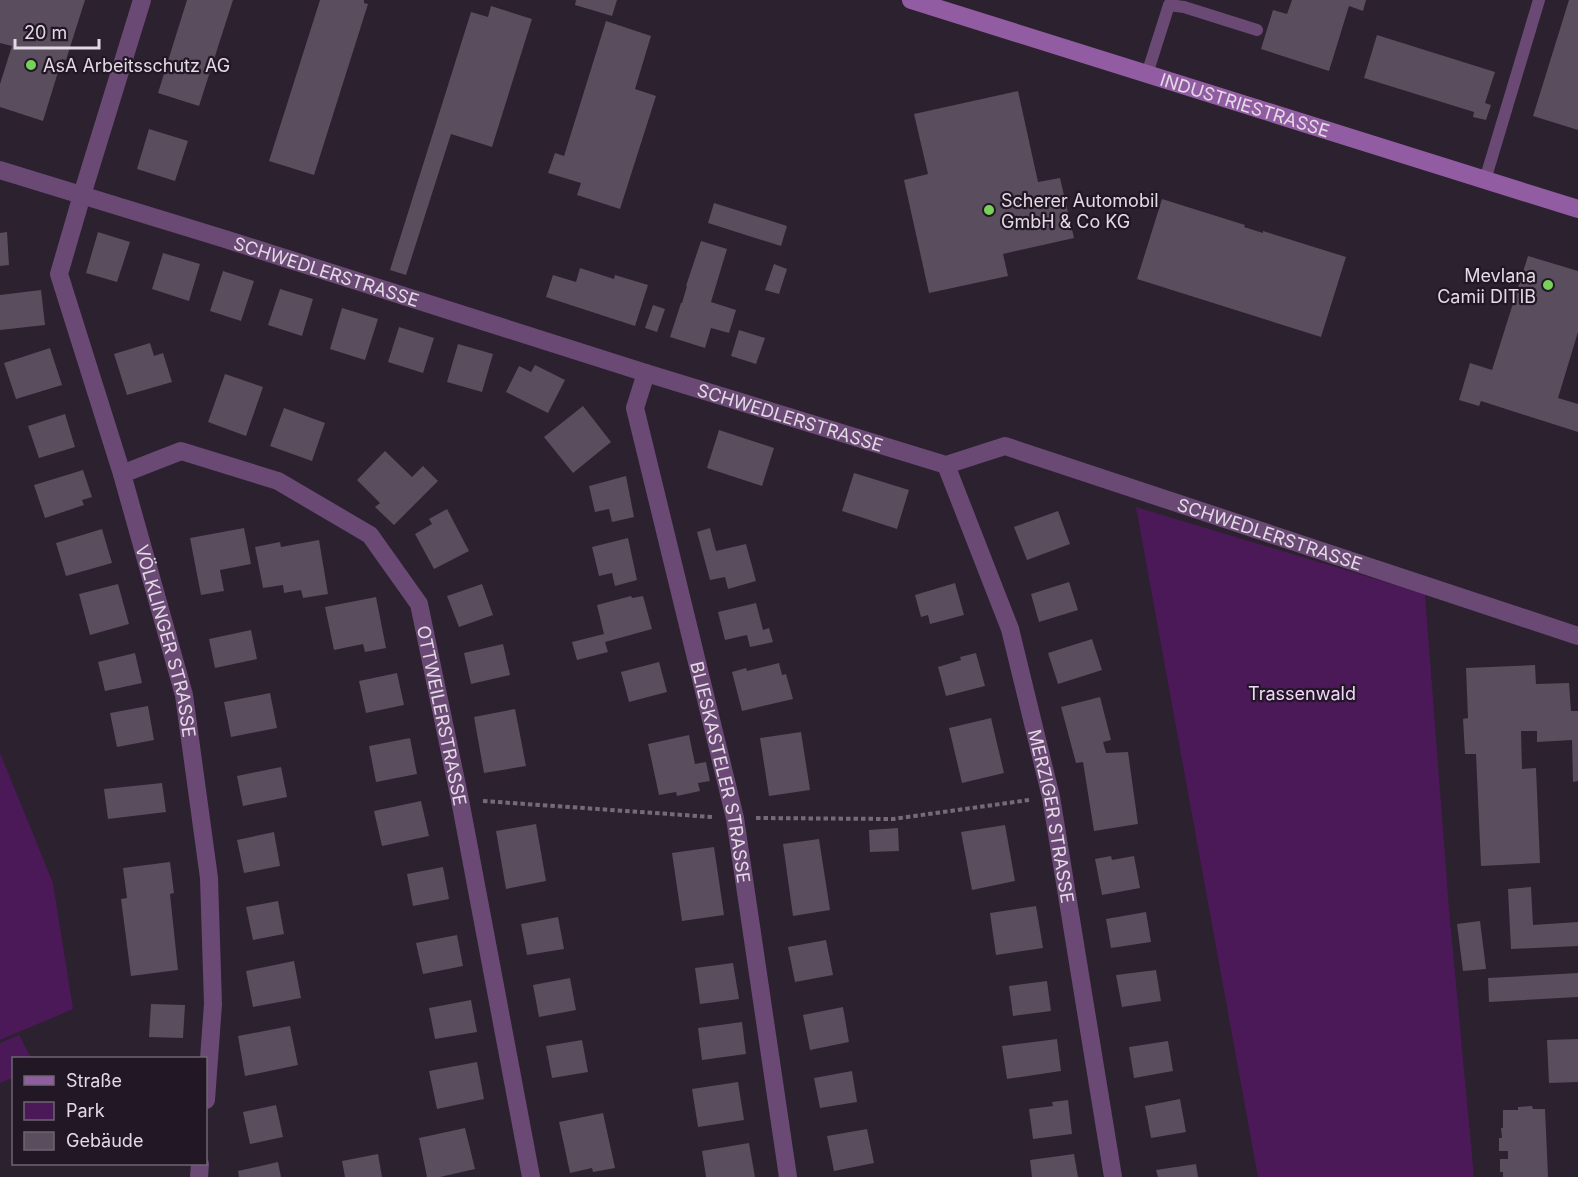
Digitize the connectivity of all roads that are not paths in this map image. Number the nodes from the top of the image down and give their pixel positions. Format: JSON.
{"nodes":[{"id":1,"x":142,"y":0,"type":"edge"},
{"id":2,"x":911,"y":0,"type":"edge"},
{"id":3,"x":1539,"y":0,"type":"edge"},
{"id":4,"x":936,"y":4,"type":"edge"},
{"id":5,"x":1257,"y":30,"type":"dead end"},
{"id":6,"x":1147,"y":74,"type":"junction"},
{"id":7,"x":0,"y":170,"type":"edge"},
{"id":8,"x":1485,"y":180,"type":"junction"},
{"id":9,"x":82,"y":195,"type":"junction"},
{"id":10,"x":1578,"y":209,"type":"edge"},
{"id":11,"x":646,"y":373,"type":"junction"},
{"id":12,"x":946,"y":465,"type":"junction"},
{"id":13,"x":122,"y":474,"type":"junction"},
{"id":14,"x":1578,"y":636,"type":"edge"},
{"id":15,"x":207,"y":1086,"type":"edge"},
{"id":16,"x":531,"y":1177,"type":"edge"},
{"id":17,"x":788,"y":1177,"type":"edge"},
{"id":18,"x":1113,"y":1177,"type":"edge"}],
"edges":[{"from":1,"to":9,"type":"street"},
{"from":2,"to":4,"type":"street","name":"INDUSTRIESTRASSE"},
{"from":3,"to":8,"type":"lane"},
{"from":4,"to":6,"type":"street","name":"INDUSTRIESTRASSE"},
{"from":5,"to":6,"type":"lane"},
{"from":6,"to":8,"type":"street","name":"INDUSTRIESTRASSE"},
{"from":7,"to":9,"type":"street","name":"SCHWEDLERSTRASSE"},
{"from":8,"to":10,"type":"street","name":"INDUSTRIESTRASSE"},
{"from":9,"to":11,"type":"street","name":"SCHWEDLERSTRASSE"},
{"from":9,"to":13,"type":"street","name":"VÖLKLINGER STRASSE"},
{"from":11,"to":12,"type":"street","name":"SCHWEDLERSTRASSE"},
{"from":11,"to":17,"type":"street","name":"BLIESKASTELER STRASSE"},
{"from":12,"to":14,"type":"street","name":"SCHWEDLERSTRASSE"},
{"from":12,"to":18,"type":"street","name":"MERZIGER STRASSE"},
{"from":13,"to":15,"type":"street","name":"VÖLKLINGER STRASSE"},
{"from":13,"to":16,"type":"street","name":"OTTWEILERSTRASSE"}]}
